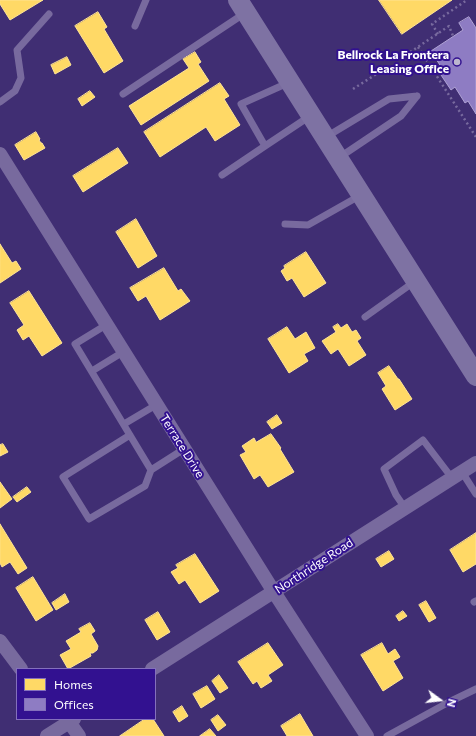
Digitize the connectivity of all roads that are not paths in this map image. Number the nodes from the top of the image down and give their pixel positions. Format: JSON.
{"nodes":[{"id":1,"x":146,"y":0,"type":"edge"},
{"id":2,"x":242,"y":6,"type":"edge"},
{"id":3,"x":49,"y":14,"type":"dead end"},
{"id":4,"x":135,"y":26,"type":"dead end"},
{"id":5,"x":290,"y":82,"type":"junction"},
{"id":6,"x":123,"y":94,"type":"dead end"},
{"id":7,"x":0,"y":102,"type":"edge"},
{"id":8,"x":311,"y":116,"type":"junction"},
{"id":9,"x":325,"y":138,"type":"junction"},
{"id":10,"x":265,"y":146,"type":"junction"},
{"id":11,"x":0,"y":154,"type":"edge"},
{"id":12,"x":338,"y":158,"type":"junction"},
{"id":13,"x":222,"y":175,"type":"dead end"},
{"id":14,"x":361,"y":194,"type":"junction"},
{"id":15,"x":285,"y":224,"type":"dead end"},
{"id":16,"x":416,"y":281,"type":"junction"},
{"id":17,"x":365,"y":316,"type":"dead end"},
{"id":18,"x":106,"y":324,"type":"junction"},
{"id":19,"x":124,"y":352,"type":"junction"},
{"id":20,"x":92,"y":370,"type":"junction"},
{"id":21,"x":476,"y":376,"type":"edge"},
{"id":22,"x":156,"y":404,"type":"junction"},
{"id":23,"x":124,"y":424,"type":"junction"},
{"id":24,"x":130,"y":435,"type":"junction"},
{"id":25,"x":184,"y":449,"type":"junction"},
{"id":26,"x":476,"y":463,"type":"edge"},
{"id":27,"x":151,"y":470,"type":"junction"},
{"id":28,"x":457,"y":475,"type":"junction"},
{"id":29,"x":476,"y":494,"type":"edge"},
{"id":30,"x":405,"y":508,"type":"junction"},
{"id":31,"x":274,"y":592,"type":"junction"},
{"id":32,"x":0,"y":641,"type":"edge"},
{"id":33,"x":20,"y":668,"type":"edge"},
{"id":34,"x":154,"y":668,"type":"edge"},
{"id":35,"x":476,"y":689,"type":"edge"},
{"id":36,"x":70,"y":720,"type":"edge"},
{"id":37,"x":47,"y":736,"type":"edge"},
{"id":38,"x":79,"y":736,"type":"edge"},
{"id":39,"x":367,"y":736,"type":"edge"},
{"id":40,"x":388,"y":736,"type":"edge"}],
"edges":[{"from":1,"to":4,"type":"lane"},
{"from":2,"to":5,"type":"main road"},
{"from":2,"to":6,"type":"lane"},
{"from":3,"to":7,"type":"lane"},
{"from":5,"to":8,"type":"main road"},
{"from":5,"to":10,"type":"lane"},
{"from":8,"to":9,"type":"main road"},
{"from":8,"to":10,"type":"lane"},
{"from":9,"to":12,"type":"main road"},
{"from":9,"to":12,"type":"lane"},
{"from":10,"to":13,"type":"lane"},
{"from":11,"to":18,"type":"street","name":"Terrace Drive"},
{"from":12,"to":14,"type":"main road"},
{"from":14,"to":15,"type":"lane"},
{"from":14,"to":16,"type":"main road"},
{"from":16,"to":17,"type":"lane"},
{"from":16,"to":21,"type":"main road"},
{"from":18,"to":19,"type":"street","name":"Terrace Drive"},
{"from":18,"to":20,"type":"lane"},
{"from":19,"to":20,"type":"lane"},
{"from":19,"to":22,"type":"street","name":"Terrace Drive"},
{"from":20,"to":23,"type":"lane"},
{"from":22,"to":23,"type":"lane"},
{"from":22,"to":25,"type":"street","name":"Terrace Drive"},
{"from":23,"to":24,"type":"lane"},
{"from":24,"to":27,"type":"lane"},
{"from":24,"to":27,"type":"lane"},
{"from":25,"to":27,"type":"lane"},
{"from":25,"to":31,"type":"street","name":"Terrace Drive"},
{"from":26,"to":28,"type":"street","name":"Northridge Road"},
{"from":28,"to":29,"type":"lane"},
{"from":28,"to":30,"type":"street","name":"Northridge Road"},
{"from":28,"to":30,"type":"lane"},
{"from":30,"to":31,"type":"street","name":"Northridge Road"},
{"from":31,"to":34,"type":"street","name":"Northridge Road"},
{"from":31,"to":39,"type":"street","name":"Terrace Drive"},
{"from":32,"to":33,"type":"street"},
{"from":35,"to":40,"type":"lane"},
{"from":36,"to":37,"type":"street"},
{"from":36,"to":38,"type":"street"}]}
